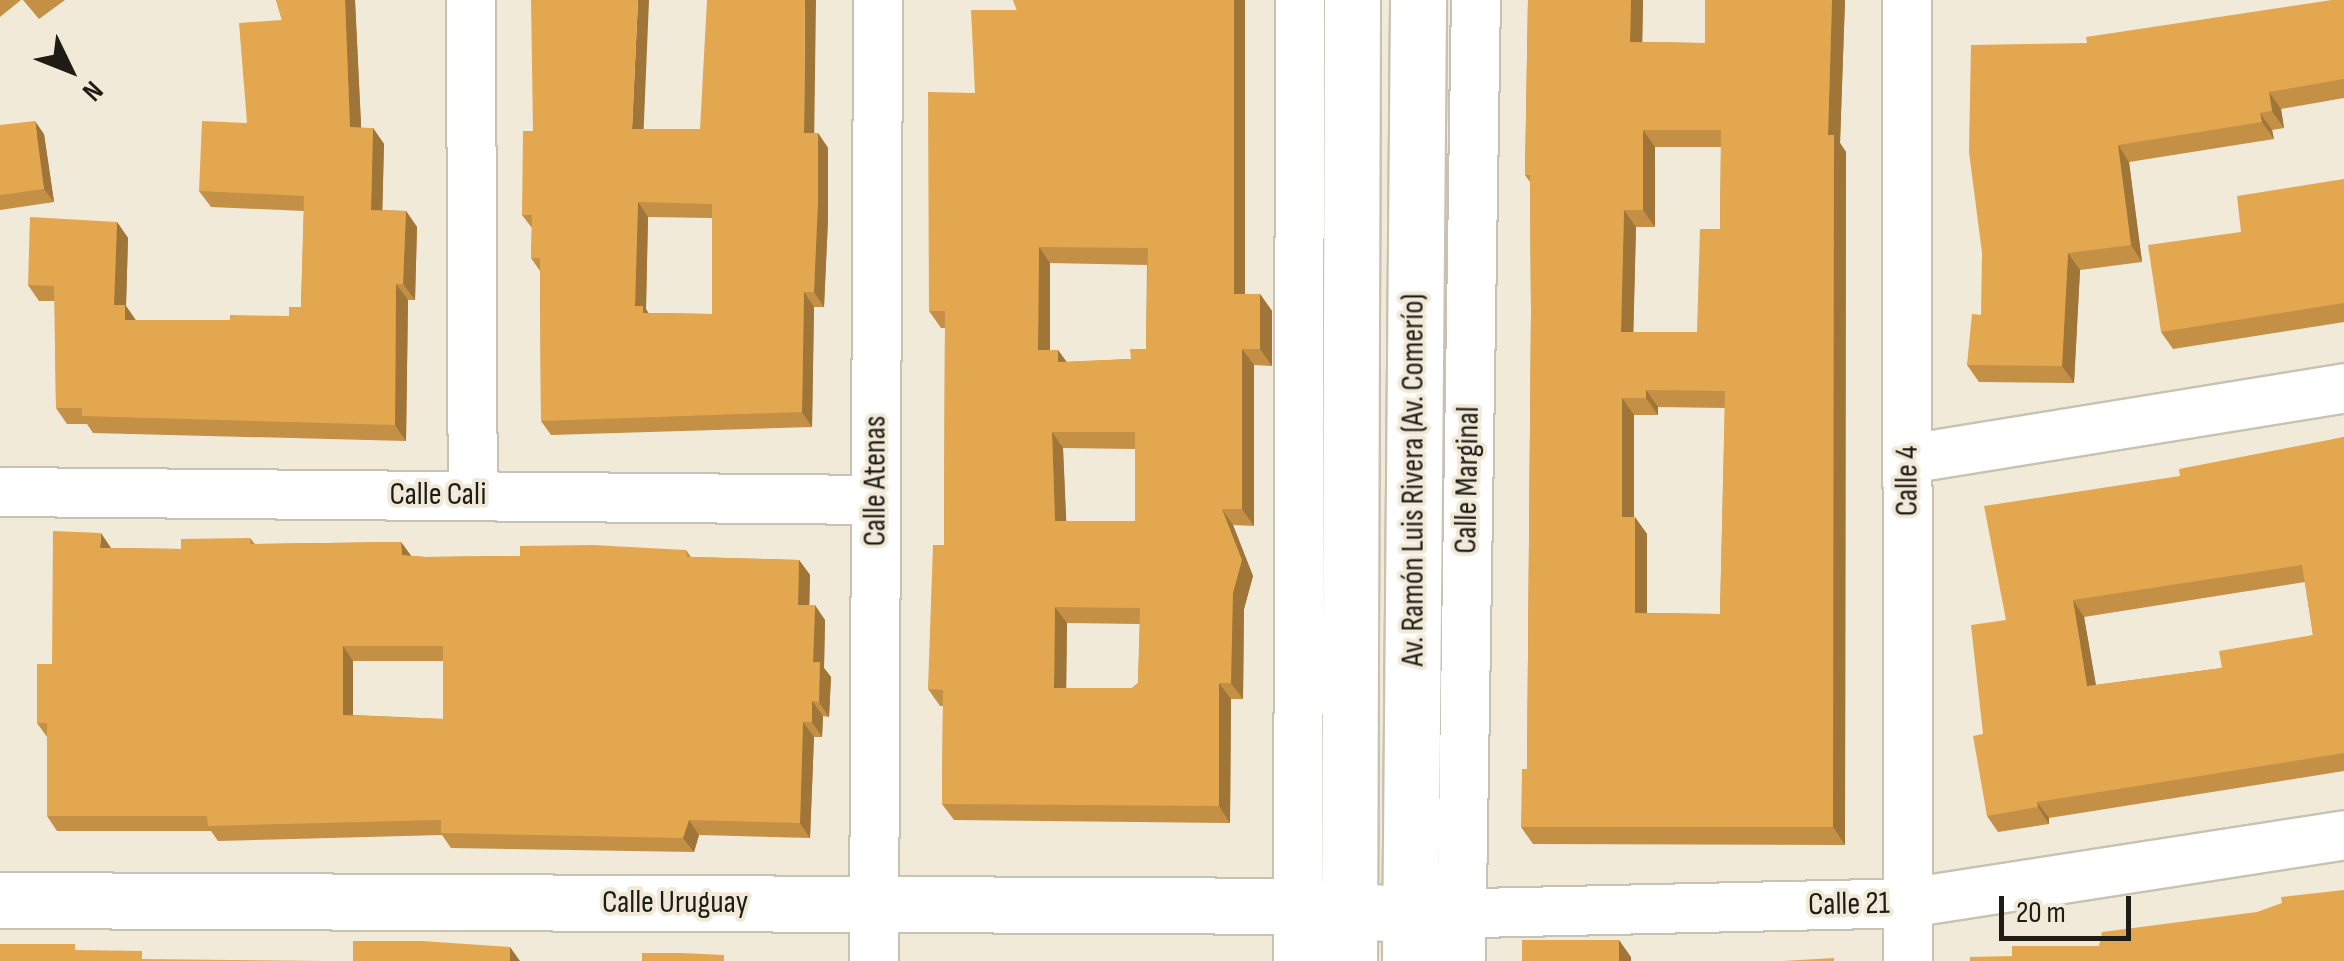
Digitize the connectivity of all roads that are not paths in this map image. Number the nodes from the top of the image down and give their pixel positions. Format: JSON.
{"nodes":[{"id":1,"x":471,"y":0,"type":"edge"},
{"id":2,"x":878,"y":0,"type":"edge"},
{"id":3,"x":1300,"y":0,"type":"edge"},
{"id":4,"x":1352,"y":0,"type":"edge"},
{"id":5,"x":1418,"y":0,"type":"edge"},
{"id":6,"x":1476,"y":0,"type":"edge"},
{"id":7,"x":1908,"y":0,"type":"edge"},
{"id":8,"x":2344,"y":388,"type":"edge"},
{"id":9,"x":1908,"y":459,"type":"junction"},
{"id":10,"x":0,"y":492,"type":"edge"},
{"id":11,"x":473,"y":496,"type":"junction"},
{"id":12,"x":876,"y":500,"type":"junction"},
{"id":13,"x":2344,"y":835,"type":"edge"},
{"id":14,"x":0,"y":900,"type":"edge"},
{"id":15,"x":874,"y":904,"type":"junction"},
{"id":16,"x":1908,"y":904,"type":"junction"},
{"id":17,"x":1332,"y":926,"type":"edge"},
{"id":18,"x":1427,"y":930,"type":"edge"},
{"id":19,"x":874,"y":961,"type":"edge"},
{"id":20,"x":1298,"y":961,"type":"edge"},
{"id":21,"x":1461,"y":961,"type":"edge"},
{"id":22,"x":1908,"y":961,"type":"edge"}],
"edges":[{"from":1,"to":11,"type":"street"},
{"from":2,"to":12,"type":"street","name":"Calle Atenas"},
{"from":3,"to":17,"type":"street"},
{"from":4,"to":17,"type":"main road","name":"Av. Ramón Luis Rivera (Av. Comerío)"},
{"from":5,"to":18,"type":"main road","name":"Av. Ramón Luis Rivera (Av. Comerío)"},
{"from":6,"to":18,"type":"street","name":"Calle Marginal"},
{"from":7,"to":9,"type":"street","name":"Calle 4"},
{"from":8,"to":9,"type":"street"},
{"from":9,"to":16,"type":"street","name":"Calle 4"},
{"from":10,"to":11,"type":"street","name":"Calle Cali"},
{"from":11,"to":12,"type":"street","name":"Calle Cali"},
{"from":12,"to":15,"type":"street","name":"Calle Atenas"},
{"from":13,"to":16,"type":"street","name":"Calle 21"},
{"from":14,"to":15,"type":"main road","name":"Calle Uruguay"},
{"from":15,"to":17,"type":"main road","name":"Calle Uruguay"},
{"from":15,"to":19,"type":"street","name":"Calle Atenas"},
{"from":16,"to":18,"type":"street","name":"Calle 21"},
{"from":16,"to":22,"type":"street","name":"Calle 4"},
{"from":17,"to":18,"type":"main road","name":"Calle 21"},
{"from":17,"to":20,"type":"street"},
{"from":18,"to":21,"type":"street","name":"Calle Marginal"}]}
